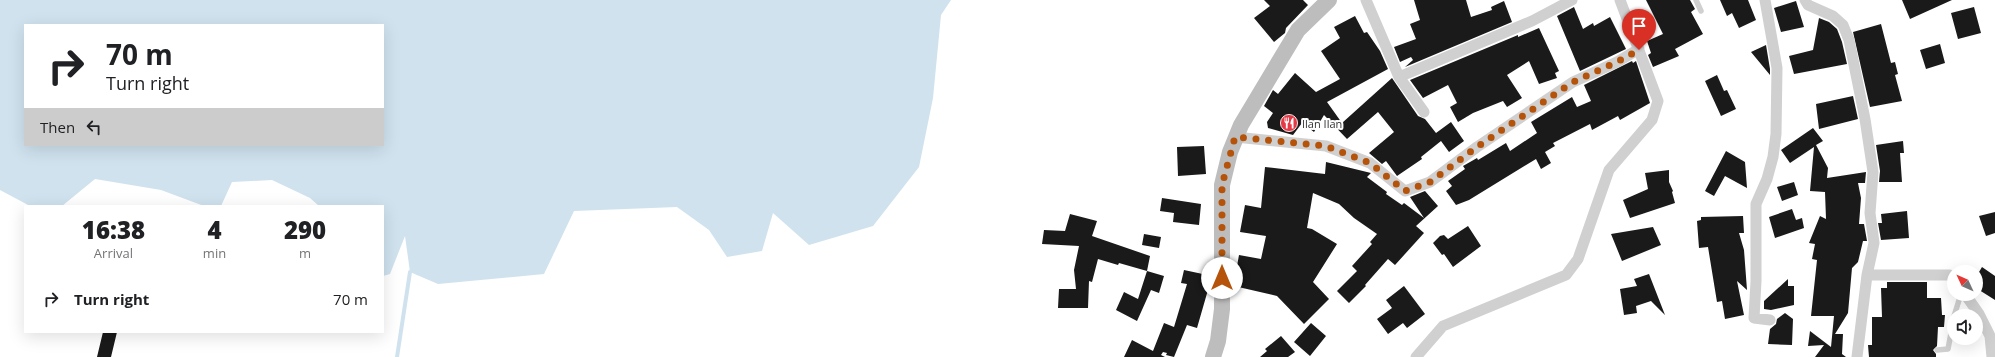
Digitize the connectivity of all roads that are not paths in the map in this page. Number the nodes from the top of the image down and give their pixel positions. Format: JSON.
{"nodes":[{"id":1,"x":1328,"y":0,"type":"edge"},
{"id":2,"x":1366,"y":0,"type":"edge"},
{"id":3,"x":1572,"y":0,"type":"edge"},
{"id":4,"x":1620,"y":0,"type":"edge"},
{"id":5,"x":1696,"y":0,"type":"edge"},
{"id":6,"x":1765,"y":0,"type":"edge"},
{"id":7,"x":1805,"y":0,"type":"edge"},
{"id":8,"x":1701,"y":11,"type":"dead end"},
{"id":9,"x":1639,"y":50,"type":"junction"},
{"id":10,"x":1399,"y":77,"type":"junction"},
{"id":11,"x":1424,"y":112,"type":"dead end"},
{"id":12,"x":1235,"y":137,"type":"junction"},
{"id":13,"x":1947,"y":274,"type":"edge"},
{"id":14,"x":1867,"y":275,"type":"junction"},
{"id":15,"x":1970,"y":301,"type":"edge"},
{"id":16,"x":1770,"y":320,"type":"dead end"},
{"id":17,"x":1993,"y":340,"type":"edge"},
{"id":18,"x":1949,"y":345,"type":"edge"},
{"id":19,"x":1937,"y":350,"type":"dead end"},
{"id":20,"x":1213,"y":357,"type":"edge"},
{"id":21,"x":1416,"y":357,"type":"edge"},
{"id":22,"x":1857,"y":357,"type":"edge"},
{"id":23,"x":1992,"y":357,"type":"edge"}],
"edges":[{"from":1,"to":12,"type":"main road"},
{"from":2,"to":10,"type":"street"},
{"from":3,"to":10,"type":"street"},
{"from":4,"to":9,"type":"street"},
{"from":5,"to":8,"type":"lane"},
{"from":6,"to":16,"type":"street"},
{"from":7,"to":14,"type":"street"},
{"from":9,"to":12,"type":"street"},
{"from":9,"to":21,"type":"street"},
{"from":10,"to":11,"type":"street"},
{"from":12,"to":20,"type":"main road"},
{"from":13,"to":14,"type":"street"},
{"from":14,"to":22,"type":"street"},
{"from":15,"to":17,"type":"street"},
{"from":17,"to":23,"type":"street"},
{"from":18,"to":19,"type":"lane"}]}
